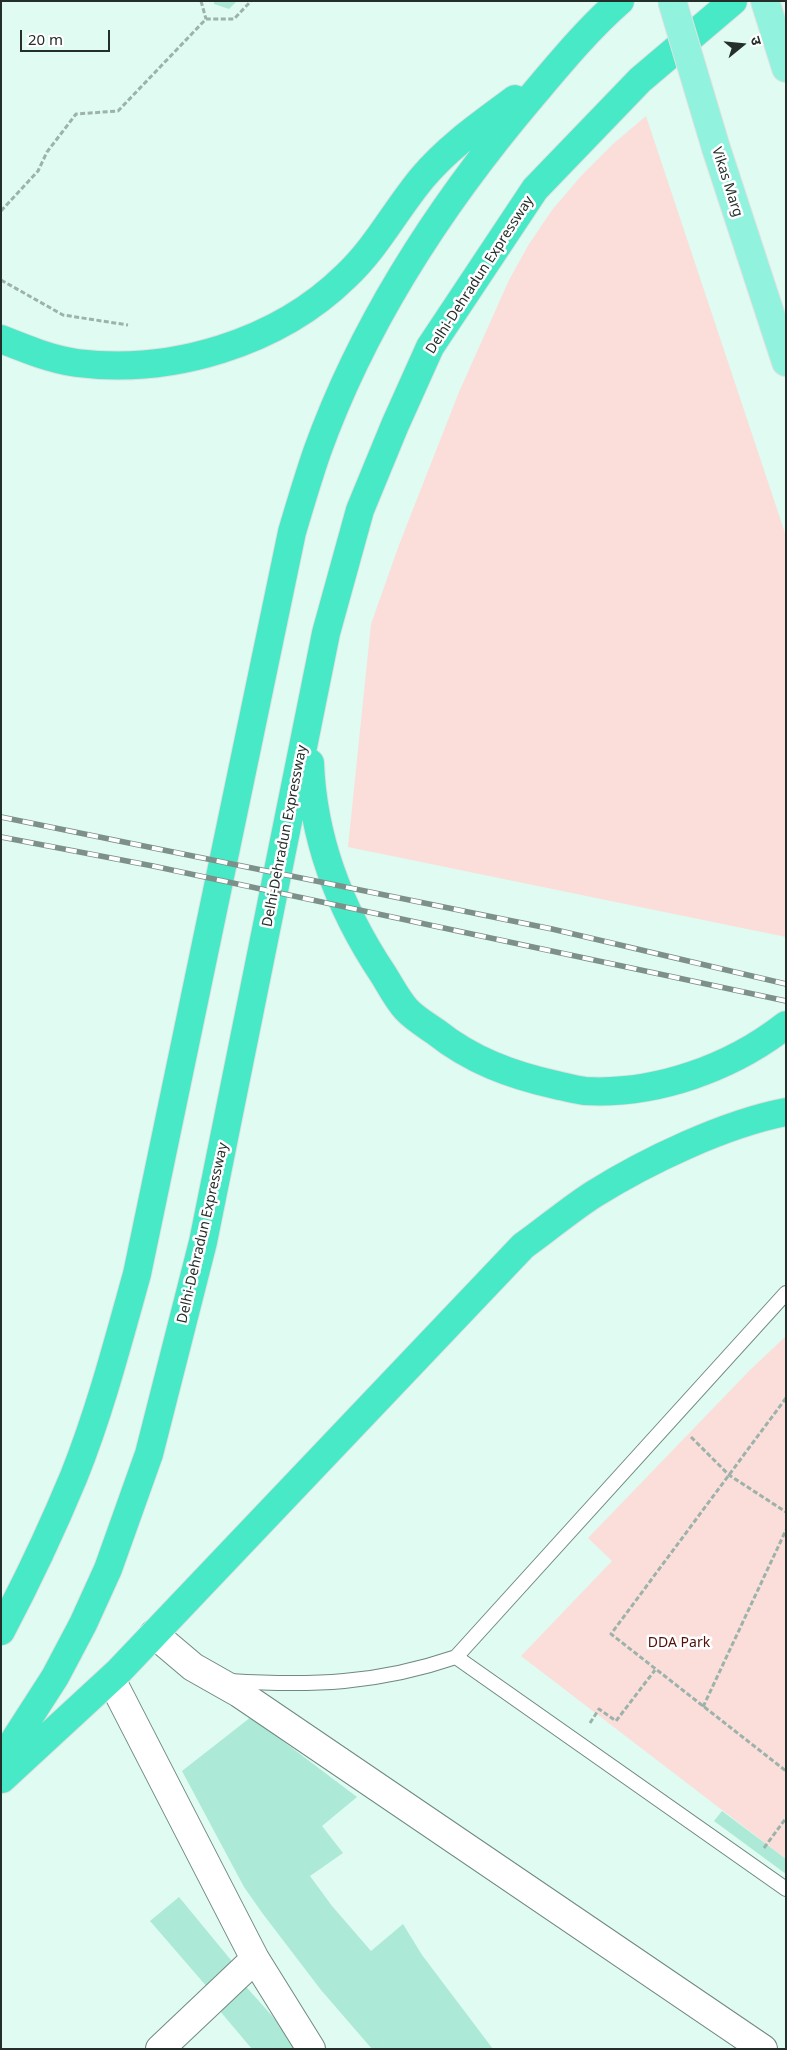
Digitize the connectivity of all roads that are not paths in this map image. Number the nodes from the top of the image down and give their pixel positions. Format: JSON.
{"nodes":[{"id":1,"x":620,"y":1,"type":"edge"},
{"id":2,"x":672,"y":1,"type":"edge"},
{"id":3,"x":733,"y":1,"type":"edge"},
{"id":4,"x":765,"y":1,"type":"edge"},
{"id":5,"x":786,"y":68,"type":"edge"},
{"id":6,"x":555,"y":70,"type":"junction"},
{"id":7,"x":1,"y":339,"type":"edge"},
{"id":8,"x":786,"y":362,"type":"edge"},
{"id":9,"x":326,"y":632,"type":"junction"},
{"id":10,"x":786,"y":1025,"type":"edge"},
{"id":11,"x":786,"y":1112,"type":"edge"},
{"id":12,"x":786,"y":1293,"type":"edge"},
{"id":13,"x":1,"y":1631,"type":"edge"},
{"id":14,"x":154,"y":1634,"type":"junction"},
{"id":15,"x":456,"y":1657,"type":"junction"},
{"id":16,"x":111,"y":1679,"type":"junction"},
{"id":17,"x":219,"y":1680,"type":"junction"},
{"id":18,"x":1,"y":1762,"type":"edge"},
{"id":19,"x":1,"y":1780,"type":"edge"},
{"id":20,"x":786,"y":1889,"type":"edge"},
{"id":21,"x":256,"y":1959,"type":"junction"},
{"id":22,"x":160,"y":2049,"type":"edge"},
{"id":23,"x":310,"y":2049,"type":"edge"},
{"id":24,"x":763,"y":2049,"type":"edge"}],
"edges":[{"from":1,"to":6,"type":"highway"},
{"from":2,"to":8,"type":"main road","name":"Vikas Marg","bridge":true},
{"from":3,"to":9,"type":"highway","name":"Delhi-Dehradun Expressway"},
{"from":4,"to":5,"type":"main road"},
{"from":6,"to":7,"type":"highway"},
{"from":6,"to":13,"type":"highway"},
{"from":9,"to":10,"type":"highway"},
{"from":9,"to":18,"type":"highway","name":"Delhi-Dehradun Expressway"},
{"from":11,"to":14,"type":"highway"},
{"from":12,"to":15,"type":"lane"},
{"from":14,"to":16,"type":"highway"},
{"from":14,"to":17,"type":"street"},
{"from":15,"to":17,"type":"lane"},
{"from":15,"to":20,"type":"lane"},
{"from":16,"to":19,"type":"highway"},
{"from":16,"to":21,"type":"street"},
{"from":17,"to":24,"type":"street"},
{"from":21,"to":22,"type":"street"},
{"from":21,"to":23,"type":"street"}]}
